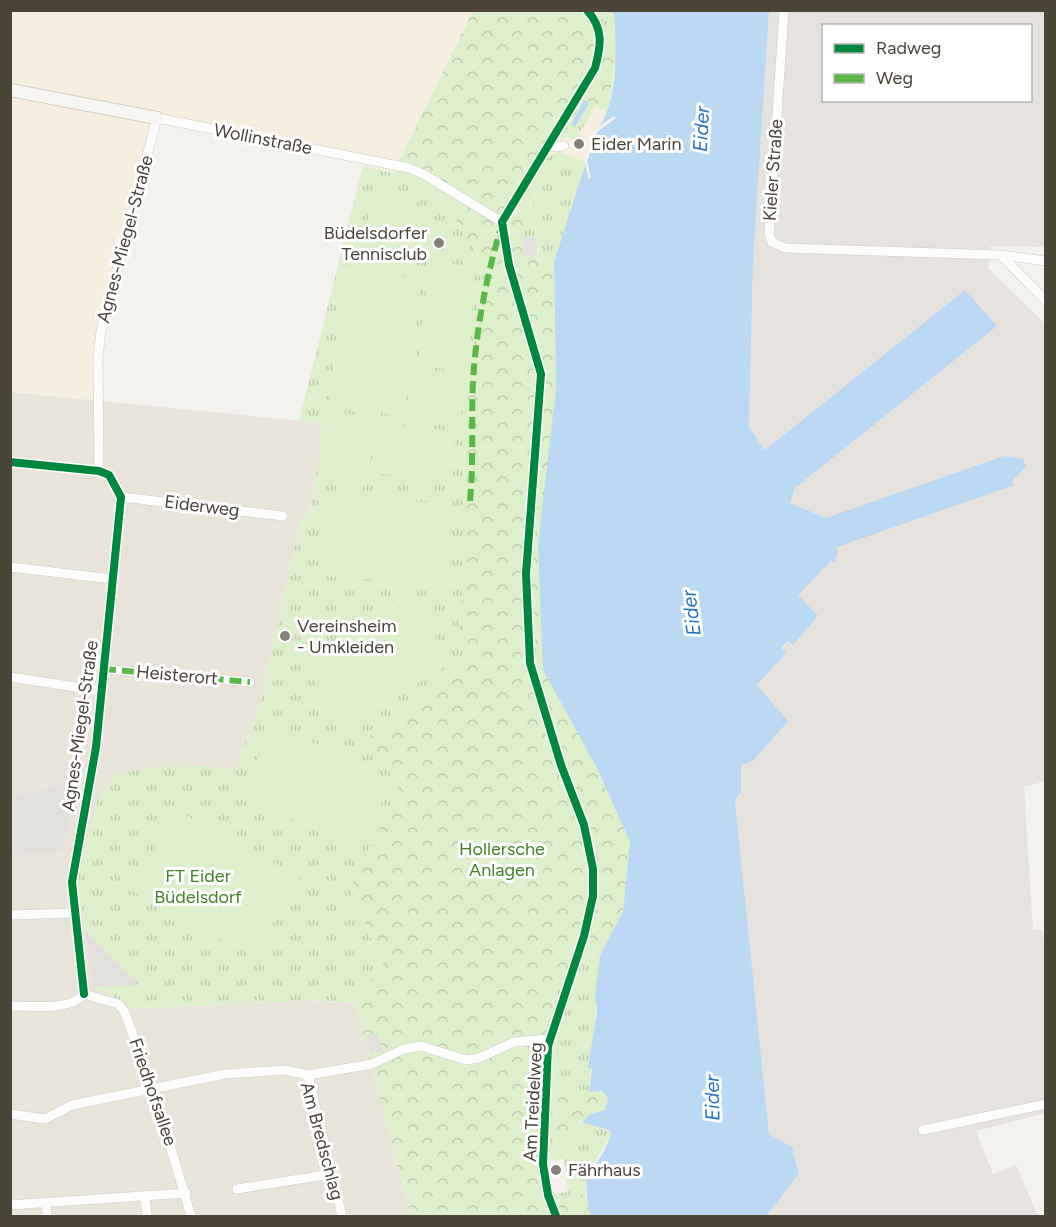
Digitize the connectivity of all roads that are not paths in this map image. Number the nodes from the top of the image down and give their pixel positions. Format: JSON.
{"nodes":[{"id":1,"x":784,"y":10,"type":"edge"},
{"id":2,"x":10,"y":90,"type":"edge"},
{"id":3,"x":157,"y":118,"type":"junction"},
{"id":4,"x":564,"y":146,"type":"dead end"},
{"id":5,"x":1001,"y":255,"type":"junction"},
{"id":6,"x":1046,"y":261,"type":"edge"},
{"id":7,"x":1046,"y":301,"type":"edge"},
{"id":8,"x":10,"y":462,"type":"edge"},
{"id":9,"x":99,"y":471,"type":"junction"},
{"id":10,"x":121,"y":497,"type":"junction"},
{"id":11,"x":283,"y":516,"type":"dead end"},
{"id":12,"x":10,"y":567,"type":"edge"},
{"id":13,"x":112,"y":579,"type":"junction"},
{"id":14,"x":104,"y":669,"type":"junction"},
{"id":15,"x":10,"y":676,"type":"edge"},
{"id":16,"x":250,"y":682,"type":"dead end"},
{"id":17,"x":102,"y":692,"type":"junction"},
{"id":18,"x":74,"y":913,"type":"junction"},
{"id":19,"x":10,"y":915,"type":"edge"},
{"id":20,"x":84,"y":994,"type":"junction"},
{"id":21,"x":10,"y":1006,"type":"edge"},
{"id":22,"x":553,"y":1024,"type":"dead end"},
{"id":23,"x":549,"y":1040,"type":"junction"},
{"id":24,"x":308,"y":1075,"type":"junction"},
{"id":25,"x":153,"y":1088,"type":"junction"},
{"id":26,"x":1046,"y":1104,"type":"edge"},
{"id":27,"x":10,"y":1114,"type":"edge"},
{"id":28,"x":923,"y":1130,"type":"dead end"},
{"id":29,"x":332,"y":1174,"type":"junction"},
{"id":30,"x":237,"y":1189,"type":"dead end"},
{"id":31,"x":186,"y":1193,"type":"junction"},
{"id":32,"x":145,"y":1196,"type":"junction"},
{"id":33,"x":46,"y":1203,"type":"junction"},
{"id":34,"x":10,"y":1205,"type":"edge"},
{"id":35,"x":47,"y":1216,"type":"edge"},
{"id":36,"x":147,"y":1216,"type":"edge"},
{"id":37,"x":191,"y":1216,"type":"edge"},
{"id":38,"x":342,"y":1216,"type":"edge"},
{"id":39,"x":556,"y":1216,"type":"edge"}],
"edges":[{"from":1,"to":5,"type":"street","name":"Kieler Straße"},
{"from":2,"to":3,"type":"street","name":"Wollinstraße"},
{"from":3,"to":4,"type":"street","name":"Wollinstraße"},
{"from":3,"to":9,"type":"street","name":"Agnes-Miegel-Straße"},
{"from":5,"to":6,"type":"street","name":"Kieler Straße"},
{"from":5,"to":7,"type":"street"},
{"from":8,"to":9,"type":"street"},
{"from":9,"to":10,"type":"street"},
{"from":10,"to":11,"type":"street","name":"Eiderweg"},
{"from":10,"to":13,"type":"street","name":"Agnes-Miegel-Straße"},
{"from":12,"to":13,"type":"street"},
{"from":13,"to":14,"type":"street","name":"Agnes-Miegel-Straße"},
{"from":14,"to":16,"type":"street","name":"Heisterort"},
{"from":14,"to":17,"type":"street","name":"Agnes-Miegel-Straße"},
{"from":15,"to":17,"type":"street"},
{"from":17,"to":18,"type":"street","name":"Agnes-Miegel-Straße"},
{"from":18,"to":19,"type":"street"},
{"from":18,"to":20,"type":"street","name":"Agnes-Miegel-Straße"},
{"from":20,"to":21,"type":"street"},
{"from":20,"to":25,"type":"street","name":"Friedhofsallee"},
{"from":22,"to":23,"type":"street","name":"Am Treidelweg"},
{"from":23,"to":24,"type":"street"},
{"from":23,"to":39,"type":"street","name":"Am Treidelweg"},
{"from":24,"to":25,"type":"street","name":"Am Bredschlag"},
{"from":24,"to":29,"type":"street","name":"Am Bredschlag"},
{"from":25,"to":27,"type":"street","name":"Am Bredschlag"},
{"from":25,"to":31,"type":"street","name":"Friedhofsallee"},
{"from":26,"to":28,"type":"street"},
{"from":29,"to":30,"type":"street"},
{"from":29,"to":38,"type":"street","name":"Am Bredschlag"},
{"from":31,"to":32,"type":"street"},
{"from":31,"to":37,"type":"street","name":"Friedhofsallee"},
{"from":32,"to":33,"type":"street"},
{"from":32,"to":36,"type":"street"},
{"from":33,"to":34,"type":"street"},
{"from":33,"to":35,"type":"street"}]}
